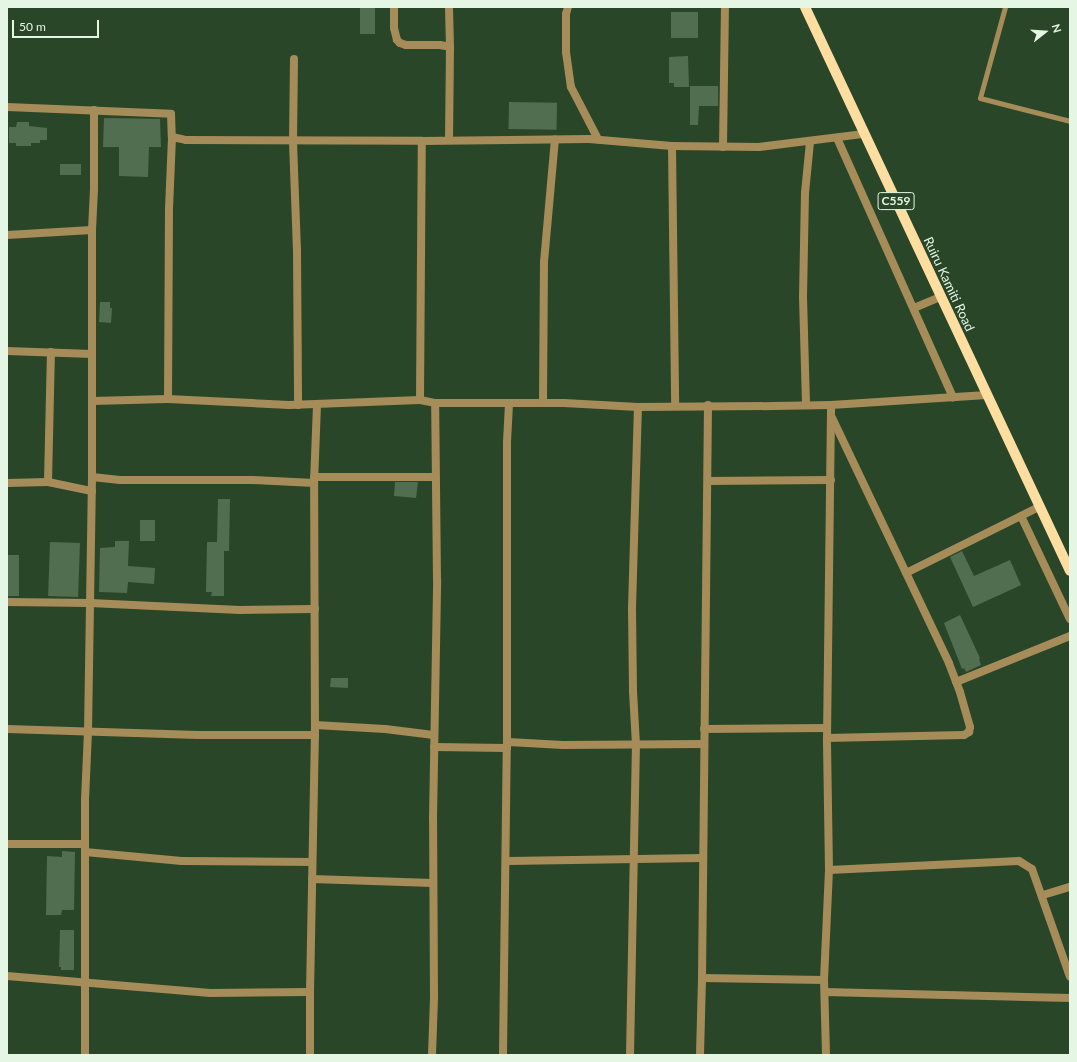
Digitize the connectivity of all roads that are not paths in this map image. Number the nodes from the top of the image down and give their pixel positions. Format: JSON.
{"nodes":[{"id":1,"x":394,"y":7,"type":"edge"},
{"id":2,"x":450,"y":7,"type":"edge"},
{"id":3,"x":568,"y":7,"type":"edge"},
{"id":4,"x":725,"y":7,"type":"edge"},
{"id":5,"x":805,"y":7,"type":"edge"},
{"id":6,"x":1005,"y":7,"type":"edge"},
{"id":7,"x":450,"y":47,"type":"junction"},
{"id":8,"x":294,"y":59,"type":"dead end"},
{"id":9,"x":7,"y":107,"type":"edge"},
{"id":10,"x":94,"y":110,"type":"junction"},
{"id":11,"x":1070,"y":120,"type":"edge"},
{"id":12,"x":864,"y":134,"type":"junction"},
{"id":13,"x":172,"y":137,"type":"junction"},
{"id":14,"x":837,"y":138,"type":"junction"},
{"id":15,"x":555,"y":139,"type":"junction"},
{"id":16,"x":598,"y":139,"type":"junction"},
{"id":17,"x":449,"y":140,"type":"junction"},
{"id":18,"x":422,"y":141,"type":"junction"},
{"id":19,"x":293,"y":142,"type":"junction"},
{"id":20,"x":810,"y":142,"type":"junction"},
{"id":21,"x":672,"y":146,"type":"junction"},
{"id":22,"x":723,"y":147,"type":"junction"},
{"id":23,"x":92,"y":230,"type":"junction"},
{"id":24,"x":7,"y":235,"type":"edge"},
{"id":25,"x":940,"y":297,"type":"junction"},
{"id":26,"x":914,"y":308,"type":"junction"},
{"id":27,"x":7,"y":351,"type":"edge"},
{"id":28,"x":51,"y":352,"type":"junction"},
{"id":29,"x":92,"y":354,"type":"junction"},
{"id":30,"x":987,"y":395,"type":"junction"},
{"id":31,"x":953,"y":397,"type":"junction"},
{"id":32,"x":168,"y":399,"type":"junction"},
{"id":33,"x":420,"y":400,"type":"junction"},
{"id":34,"x":92,"y":401,"type":"junction"},
{"id":35,"x":435,"y":403,"type":"junction"},
{"id":36,"x":509,"y":403,"type":"junction"},
{"id":37,"x":543,"y":403,"type":"junction"},
{"id":38,"x":317,"y":404,"type":"junction"},
{"id":39,"x":806,"y":404,"type":"junction"},
{"id":40,"x":298,"y":405,"type":"junction"},
{"id":41,"x":708,"y":405,"type":"junction"},
{"id":42,"x":831,"y":405,"type":"junction"},
{"id":43,"x":675,"y":406,"type":"junction"},
{"id":44,"x":638,"y":407,"type":"junction"},
{"id":45,"x":831,"y":415,"type":"junction"},
{"id":46,"x":92,"y":477,"type":"junction"},
{"id":47,"x":435,"y":477,"type":"junction"},
{"id":48,"x":314,"y":480,"type":"junction"},
{"id":49,"x":831,"y":480,"type":"junction"},
{"id":50,"x":708,"y":481,"type":"junction"},
{"id":51,"x":48,"y":482,"type":"junction"},
{"id":52,"x":7,"y":483,"type":"edge"},
{"id":53,"x":92,"y":491,"type":"junction"},
{"id":54,"x":1039,"y":506,"type":"junction"},
{"id":55,"x":1021,"y":516,"type":"junction"},
{"id":56,"x":1070,"y":571,"type":"edge"},
{"id":57,"x":906,"y":573,"type":"junction"},
{"id":58,"x":7,"y":602,"type":"edge"},
{"id":59,"x":90,"y":603,"type":"junction"},
{"id":60,"x":315,"y":609,"type":"junction"},
{"id":61,"x":1070,"y":618,"type":"edge"},
{"id":62,"x":1070,"y":636,"type":"edge"},
{"id":63,"x":956,"y":682,"type":"junction"},
{"id":64,"x":314,"y":725,"type":"junction"},
{"id":65,"x":828,"y":728,"type":"junction"},
{"id":66,"x":7,"y":729,"type":"edge"},
{"id":67,"x":704,"y":729,"type":"junction"},
{"id":68,"x":88,"y":732,"type":"junction"},
{"id":69,"x":315,"y":735,"type":"junction"},
{"id":70,"x":434,"y":735,"type":"junction"},
{"id":71,"x":827,"y":738,"type":"junction"},
{"id":72,"x":703,"y":744,"type":"junction"},
{"id":73,"x":507,"y":745,"type":"junction"},
{"id":74,"x":636,"y":745,"type":"junction"},
{"id":75,"x":434,"y":747,"type":"junction"},
{"id":76,"x":7,"y":844,"type":"edge"},
{"id":77,"x":85,"y":844,"type":"junction"},
{"id":78,"x":85,"y":852,"type":"junction"},
{"id":79,"x":702,"y":858,"type":"junction"},
{"id":80,"x":635,"y":860,"type":"junction"},
{"id":81,"x":506,"y":861,"type":"junction"},
{"id":82,"x":312,"y":862,"type":"junction"},
{"id":83,"x":829,"y":870,"type":"junction"},
{"id":84,"x":312,"y":879,"type":"junction"},
{"id":85,"x":432,"y":883,"type":"junction"},
{"id":86,"x":1070,"y":887,"type":"edge"},
{"id":87,"x":1043,"y":895,"type":"junction"},
{"id":88,"x":7,"y":976,"type":"edge"},
{"id":89,"x":1070,"y":977,"type":"edge"},
{"id":90,"x":702,"y":978,"type":"junction"},
{"id":91,"x":824,"y":980,"type":"junction"},
{"id":92,"x":85,"y":981,"type":"junction"},
{"id":93,"x":310,"y":992,"type":"junction"},
{"id":94,"x":825,"y":992,"type":"junction"},
{"id":95,"x":1070,"y":998,"type":"edge"},
{"id":96,"x":85,"y":1055,"type":"edge"},
{"id":97,"x":310,"y":1055,"type":"edge"},
{"id":98,"x":432,"y":1055,"type":"edge"},
{"id":99,"x":503,"y":1055,"type":"edge"},
{"id":100,"x":630,"y":1055,"type":"edge"},
{"id":101,"x":700,"y":1055,"type":"edge"},
{"id":102,"x":826,"y":1055,"type":"edge"}],
"edges":[{"from":1,"to":7,"type":"street"},
{"from":2,"to":7,"type":"street"},
{"from":3,"to":16,"type":"street"},
{"from":4,"to":22,"type":"street"},
{"from":5,"to":12,"type":"main road","name":"Ruiru Kamiti Road","number":"C559"},
{"from":6,"to":11,"type":"lane"},
{"from":7,"to":17,"type":"street"},
{"from":8,"to":19,"type":"street"},
{"from":9,"to":10,"type":"street"},
{"from":10,"to":13,"type":"street"},
{"from":10,"to":23,"type":"street"},
{"from":12,"to":14,"type":"street"},
{"from":12,"to":25,"type":"main road","name":"Ruiru Kamiti Road","number":"C559"},
{"from":13,"to":19,"type":"street"},
{"from":13,"to":32,"type":"street"},
{"from":14,"to":20,"type":"street"},
{"from":14,"to":26,"type":"street"},
{"from":15,"to":16,"type":"street"},
{"from":15,"to":17,"type":"street"},
{"from":15,"to":37,"type":"street"},
{"from":16,"to":21,"type":"street"},
{"from":17,"to":18,"type":"street"},
{"from":18,"to":19,"type":"street"},
{"from":18,"to":33,"type":"street"},
{"from":19,"to":40,"type":"street"},
{"from":20,"to":22,"type":"street"},
{"from":20,"to":39,"type":"street"},
{"from":21,"to":22,"type":"street"},
{"from":21,"to":43,"type":"street"},
{"from":23,"to":24,"type":"street"},
{"from":23,"to":29,"type":"street"},
{"from":25,"to":26,"type":"street"},
{"from":25,"to":30,"type":"main road","name":"Ruiru Kamiti Road","number":"C559"},
{"from":26,"to":31,"type":"street"},
{"from":27,"to":28,"type":"street"},
{"from":28,"to":29,"type":"street"},
{"from":28,"to":51,"type":"street"},
{"from":29,"to":34,"type":"street"},
{"from":30,"to":31,"type":"street"},
{"from":30,"to":54,"type":"main road","name":"Ruiru Kamiti Road","number":"C559"},
{"from":31,"to":42,"type":"street"},
{"from":32,"to":34,"type":"street"},
{"from":32,"to":40,"type":"street"},
{"from":33,"to":35,"type":"street"},
{"from":33,"to":38,"type":"street"},
{"from":34,"to":46,"type":"street"},
{"from":35,"to":36,"type":"street"},
{"from":35,"to":47,"type":"street"},
{"from":36,"to":37,"type":"street"},
{"from":36,"to":73,"type":"street"},
{"from":37,"to":44,"type":"street"},
{"from":38,"to":40,"type":"street"},
{"from":38,"to":48,"type":"street"},
{"from":39,"to":41,"type":"street"},
{"from":39,"to":42,"type":"street"},
{"from":41,"to":43,"type":"street"},
{"from":41,"to":50,"type":"street"},
{"from":42,"to":45,"type":"street"},
{"from":43,"to":44,"type":"street"},
{"from":44,"to":74,"type":"street"},
{"from":45,"to":49,"type":"street"},
{"from":45,"to":57,"type":"street"},
{"from":46,"to":48,"type":"street"},
{"from":46,"to":53,"type":"street"},
{"from":47,"to":48,"type":"street"},
{"from":47,"to":70,"type":"street"},
{"from":48,"to":60,"type":"street"},
{"from":49,"to":50,"type":"street"},
{"from":49,"to":65,"type":"street"},
{"from":50,"to":67,"type":"street"},
{"from":51,"to":52,"type":"street"},
{"from":51,"to":53,"type":"street"},
{"from":53,"to":59,"type":"street"},
{"from":54,"to":55,"type":"street"},
{"from":54,"to":56,"type":"main road","name":"Ruiru Kamiti Road","number":"C559"},
{"from":55,"to":57,"type":"street"},
{"from":55,"to":61,"type":"street"},
{"from":57,"to":63,"type":"street"},
{"from":58,"to":59,"type":"street"},
{"from":59,"to":60,"type":"street"},
{"from":59,"to":68,"type":"street"},
{"from":60,"to":64,"type":"street"},
{"from":62,"to":63,"type":"street"},
{"from":63,"to":71,"type":"street"},
{"from":64,"to":69,"type":"street"},
{"from":64,"to":70,"type":"street"},
{"from":65,"to":67,"type":"street"},
{"from":65,"to":71,"type":"street"},
{"from":66,"to":68,"type":"street"},
{"from":67,"to":72,"type":"street"},
{"from":68,"to":69,"type":"street"},
{"from":68,"to":77,"type":"street"},
{"from":69,"to":82,"type":"street"},
{"from":70,"to":75,"type":"street"},
{"from":71,"to":83,"type":"street"},
{"from":72,"to":74,"type":"street"},
{"from":72,"to":79,"type":"street"},
{"from":73,"to":74,"type":"street"},
{"from":73,"to":75,"type":"street"},
{"from":73,"to":81,"type":"street"},
{"from":74,"to":80,"type":"street"},
{"from":75,"to":85,"type":"street"},
{"from":76,"to":77,"type":"street"},
{"from":77,"to":78,"type":"street"},
{"from":78,"to":82,"type":"street"},
{"from":78,"to":92,"type":"street"},
{"from":79,"to":80,"type":"street"},
{"from":79,"to":90,"type":"street"},
{"from":80,"to":81,"type":"street"},
{"from":80,"to":100,"type":"street"},
{"from":81,"to":99,"type":"street"},
{"from":82,"to":84,"type":"street"},
{"from":83,"to":87,"type":"street"},
{"from":83,"to":91,"type":"street"},
{"from":84,"to":85,"type":"street"},
{"from":84,"to":93,"type":"street"},
{"from":85,"to":98,"type":"street"},
{"from":86,"to":87,"type":"street"},
{"from":87,"to":89,"type":"street"},
{"from":88,"to":92,"type":"street"},
{"from":90,"to":91,"type":"street"},
{"from":90,"to":101,"type":"street"},
{"from":91,"to":94,"type":"street"},
{"from":92,"to":93,"type":"street"},
{"from":92,"to":96,"type":"street"},
{"from":93,"to":97,"type":"street"},
{"from":94,"to":95,"type":"street"},
{"from":94,"to":102,"type":"street"}]}
